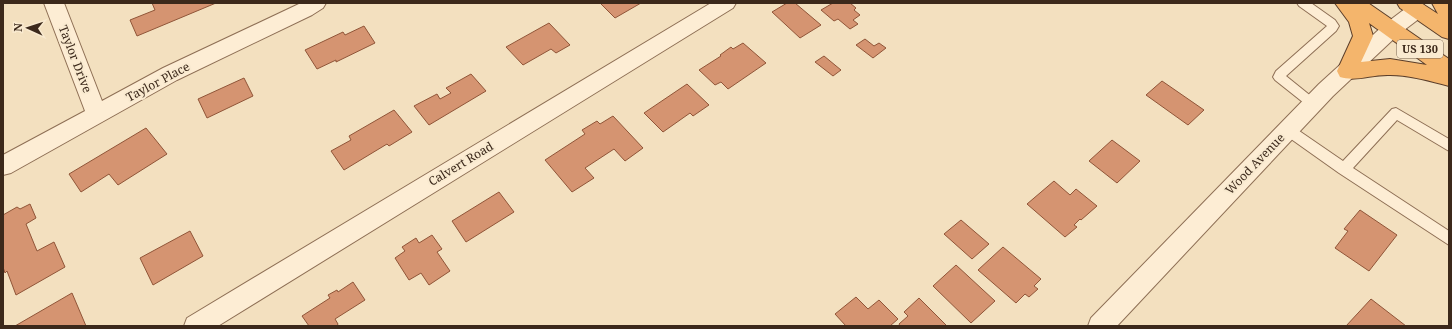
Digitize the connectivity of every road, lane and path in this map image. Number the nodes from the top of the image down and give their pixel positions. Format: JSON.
{"nodes":[{"id":1,"x":54,"y":3,"type":"edge"},
{"id":2,"x":316,"y":3,"type":"edge"},
{"id":3,"x":726,"y":3,"type":"edge"},
{"id":4,"x":1303,"y":3,"type":"edge"},
{"id":5,"x":1344,"y":3,"type":"edge"},
{"id":6,"x":1354,"y":3,"type":"edge"},
{"id":7,"x":1442,"y":3,"type":"edge"},
{"id":8,"x":1412,"y":6,"type":"edge"},
{"id":9,"x":1449,"y":18,"type":"edge"},
{"id":10,"x":1392,"y":29,"type":"junction"},
{"id":11,"x":1449,"y":32,"type":"edge"},
{"id":12,"x":1449,"y":70,"type":"edge"},
{"id":13,"x":1347,"y":71,"type":"junction"},
{"id":14,"x":1449,"y":78,"type":"edge"},
{"id":15,"x":1313,"y":104,"type":"junction"},
{"id":16,"x":97,"y":115,"type":"junction"},
{"id":17,"x":1288,"y":130,"type":"junction"},
{"id":18,"x":1449,"y":146,"type":"edge"},
{"id":19,"x":3,"y":166,"type":"edge"},
{"id":20,"x":1344,"y":169,"type":"junction"},
{"id":21,"x":1449,"y":239,"type":"edge"},
{"id":22,"x":196,"y":326,"type":"edge"},
{"id":23,"x":1100,"y":326,"type":"edge"}],
"edges":[{"from":1,"to":16,"type":"street","name":"Taylor Drive"},
{"from":2,"to":16,"type":"street","name":"Taylor Place"},
{"from":3,"to":22,"type":"street","name":"Calvert Road"},
{"from":4,"to":15,"type":"lane"},
{"from":5,"to":13,"type":"highway"},
{"from":6,"to":10,"type":"highway","number":"US 130"},
{"from":7,"to":9,"type":"highway"},
{"from":8,"to":10,"type":"street","name":"Wood Avenue"},
{"from":8,"to":11,"type":"highway","number":"US 130"},
{"from":10,"to":12,"type":"highway","number":"US 130"},
{"from":10,"to":13,"type":"street","name":"Wood Avenue"},
{"from":13,"to":14,"type":"highway"},
{"from":13,"to":15,"type":"street","name":"Wood Avenue"},
{"from":15,"to":17,"type":"street","name":"Wood Avenue"},
{"from":16,"to":19,"type":"street","name":"Taylor Place"},
{"from":17,"to":20,"type":"lane"},
{"from":17,"to":23,"type":"street","name":"Wood Avenue"},
{"from":18,"to":20,"type":"lane"},
{"from":20,"to":21,"type":"lane"}]}
